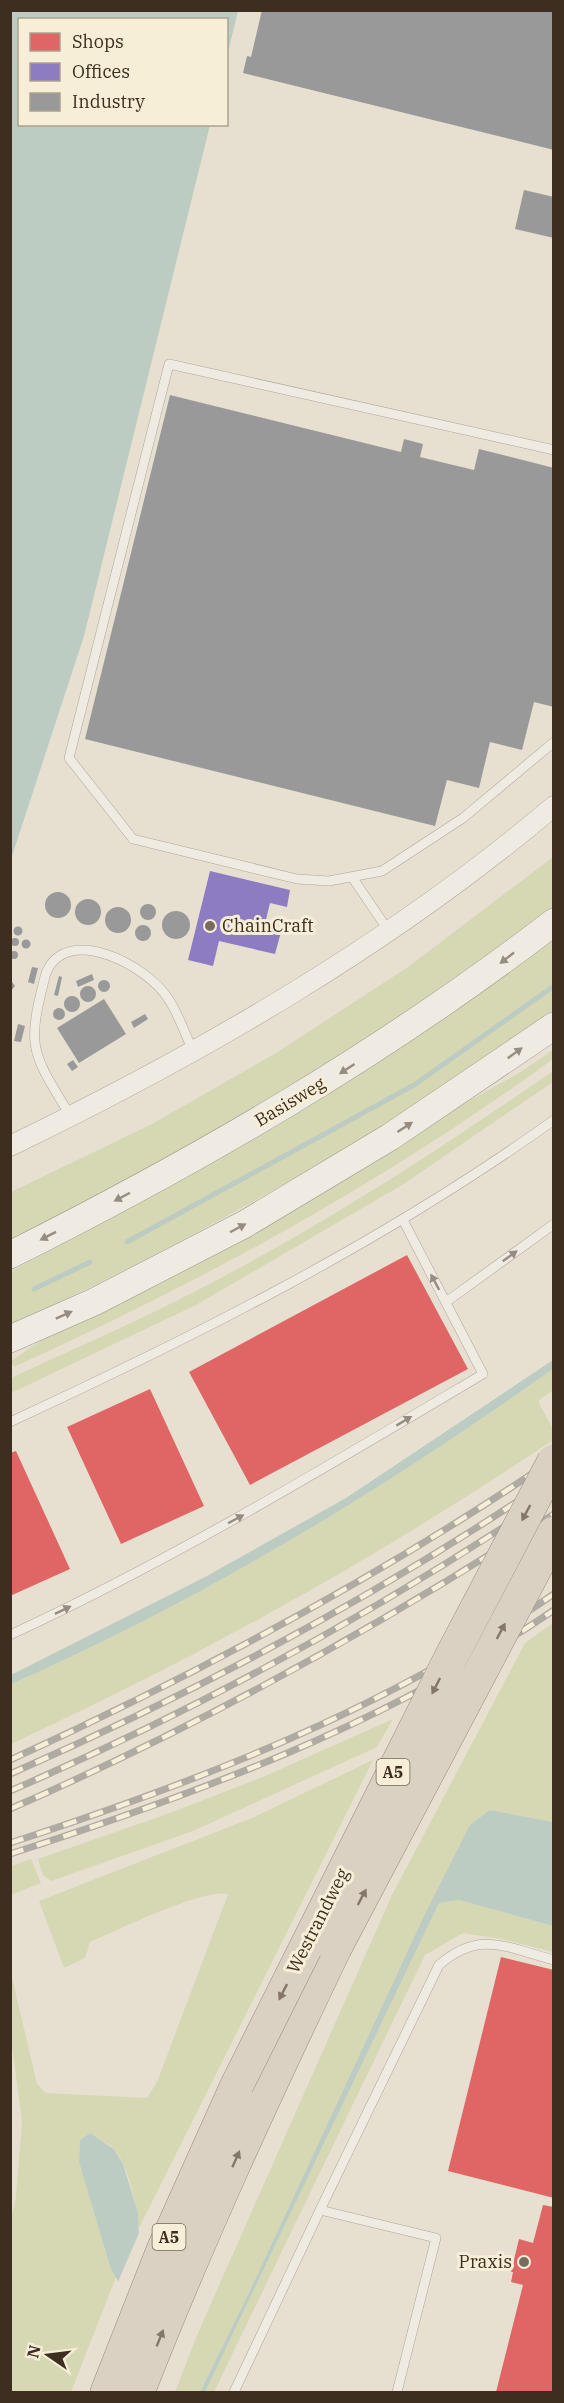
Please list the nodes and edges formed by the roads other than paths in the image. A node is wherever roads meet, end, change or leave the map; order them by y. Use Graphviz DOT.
graph roads {
  1 [pos="554,450"];
  2 [pos="554,742"];
  3 [pos="554,806"];
  4 [pos="352,877"];
  5 [pos="554,922"];
  6 [pos="388,930"];
  7 [pos="554,1026"];
  8 [pos="193,1051"];
  9 [pos="72,1117"];
  10 [pos="554,1120"];
  11 [pos="10,1146"];
  12 [pos="403,1220"];
  13 [pos="554,1224"];
  14 [pos="10,1255"];
  15 [pos="446,1302"];
  16 [pos="10,1339"];
  17 [pos="10,1422"];
  18 [pos="554,1461"];
  19 [pos="554,1533"];
  20 [pos="10,1635"];
  21 [pos="554,1960"];
  22 [pos="320,2211"];
  23 [pos="107,2392"];
  24 [pos="138,2392"];
  25 [pos="234,2392"];
  26 [pos="397,2392"];
  1 -- 4 [label="lane"];
  2 -- 4 [label="lane"];
  3 -- 6 [label="street"];
  4 -- 6 [label="lane"];
  5 -- 14 [label="main road, Basisweg, one-way"];
  6 -- 8 [label="street"];
  16 -- 7 [label="main road, one-way"];
  8 -- 9 [label="street"];
  8 -- 9 [label="lane"];
  9 -- 11 [label="street"];
  10 -- 12 [label="lane"];
  15 -- 12 [label="lane, one-way"];
  12 -- 17 [label="lane"];
  15 -- 13 [label="lane, one-way"];
  20 -- 15 [label="lane, one-way"];
  18 -- 23 [label="highway, Westrandweg / A5, one-way, bridge"];
  24 -- 19 [label="highway, Westrandweg / A5, one-way, bridge"];
  21 -- 22 [label="lane"];
  22 -- 25 [label="lane"];
  22 -- 26 [label="lane"];
}
